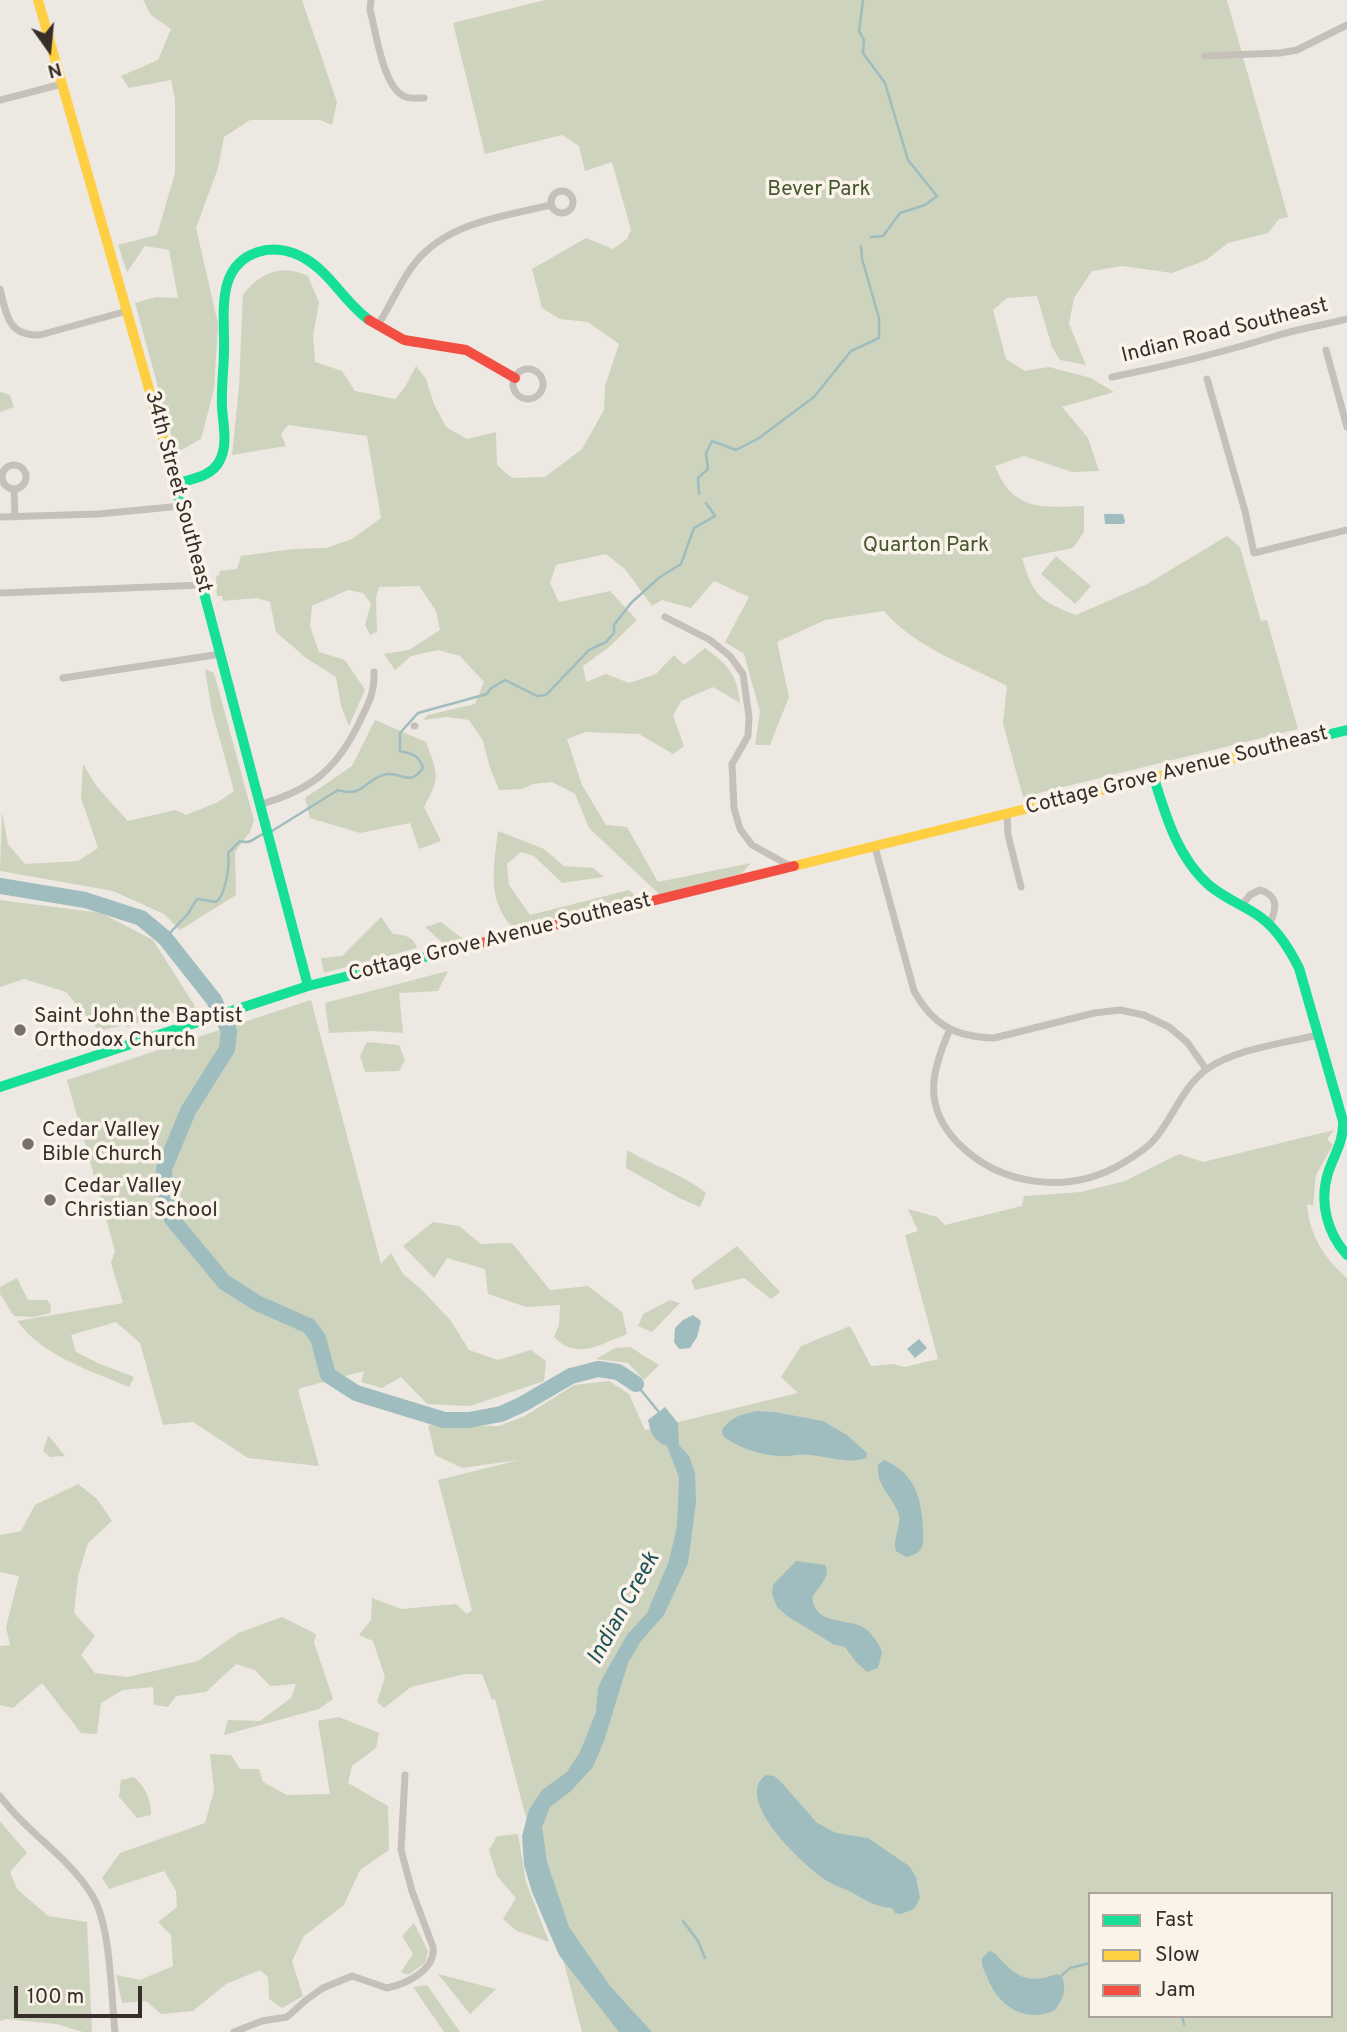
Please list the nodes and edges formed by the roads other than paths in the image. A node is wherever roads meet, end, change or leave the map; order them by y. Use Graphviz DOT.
graph roads {
  1 [pos="38,0"];
  2 [pos="371,0"];
  3 [pos="1347,25"];
  4 [pos="1205,56"];
  5 [pos="62,84"];
  6 [pos="424,98"];
  7 [pos="0,100"];
  8 [pos="551,205"];
  9 [pos="0,289"];
  10 [pos="127,311"];
  11 [pos="1347,319"];
  12 [pos="378,326"];
  13 [pos="1326,350"];
  14 [pos="1112,377"];
  15 [pos="515,378"];
  16 [pos="1206,379"];
  17 [pos="1347,427"];
  18 [pos="175,484"];
  19 [pos="14,489"];
  20 [pos="181,506"];
  21 [pos="0,517"];
  22 [pos="15,517"];
  23 [pos="1347,530"];
  24 [pos="202,585"];
  25 [pos="0,593"];
  26 [pos="665,617"];
  27 [pos="221,654"];
  28 [pos="374,672"];
  29 [pos="63,678"];
  30 [pos="1347,730"];
  31 [pos="1154,778"];
  32 [pos="262,804"];
  33 [pos="1007,814"];
  34 [pos="875,847"];
  35 [pos="793,868"];
  36 [pos="1021,887"];
  37 [pos="1241,906"];
  38 [pos="1269,926"];
  39 [pos="308,986"];
  40 [pos="950,1029"];
  41 [pos="1318,1035"];
  42 [pos="1206,1069"];
  43 [pos="0,1087"];
  44 [pos="1347,1255"];
  45 [pos="405,1775"];
  46 [pos="0,1796"];
  47 [pos="115,2032"];
  48 [pos="234,2032"];
  1 -- 5 [label="street, 34th Street Southeast"];
  2 -- 6 [label="street"];
  3 -- 4 [label="street"];
  5 -- 7 [label="street"];
  5 -- 10 [label="street, 34th Street Southeast"];
  8 -- 12 [label="street"];
  9 -- 10 [label="street"];
  10 -- 18 [label="street, 34th Street Southeast"];
  11 -- 14 [label="street, Indian Road Southeast"];
  12 -- 15 [label="street"];
  12 -- 18 [label="street"];
  13 -- 17 [label="street"];
  15 -- 15 [label="street"];
  16 -- 23 [label="street"];
  18 -- 20 [label="street, 34th Street Southeast"];
  19 -- 22 [label="street"];
  20 -- 22 [label="street"];
  20 -- 24 [label="street, 34th Street Southeast"];
  21 -- 22 [label="street"];
  24 -- 25 [label="street"];
  24 -- 27 [label="street, 34th Street Southeast"];
  26 -- 35 [label="street"];
  27 -- 29 [label="street"];
  27 -- 32 [label="street, 34th Street Southeast"];
  28 -- 32 [label="street"];
  30 -- 31 [label="street, Cottage Grove Avenue Southeast"];
  31 -- 33 [label="street, Cottage Grove Avenue Southeast"];
  31 -- 37 [label="street"];
  32 -- 39 [label="street, 34th Street Southeast"];
  33 -- 34 [label="street, Cottage Grove Avenue Southeast"];
  33 -- 36 [label="street, Cottage Grove Avenue Southeast"];
  34 -- 35 [label="street, Cottage Grove Avenue Southeast"];
  34 -- 40 [label="street"];
  35 -- 39 [label="street, Cottage Grove Avenue Southeast"];
  37 -- 38 [label="street"];
  37 -- 38 [label="street"];
  38 -- 41 [label="street"];
  39 -- 43 [label="street, Cottage Grove Avenue Southeast"];
  40 -- 42 [label="street"];
  40 -- 42 [label="street"];
  41 -- 42 [label="street"];
  41 -- 44 [label="street"];
  45 -- 48 [label="street"];
  46 -- 47 [label="street"];
}
